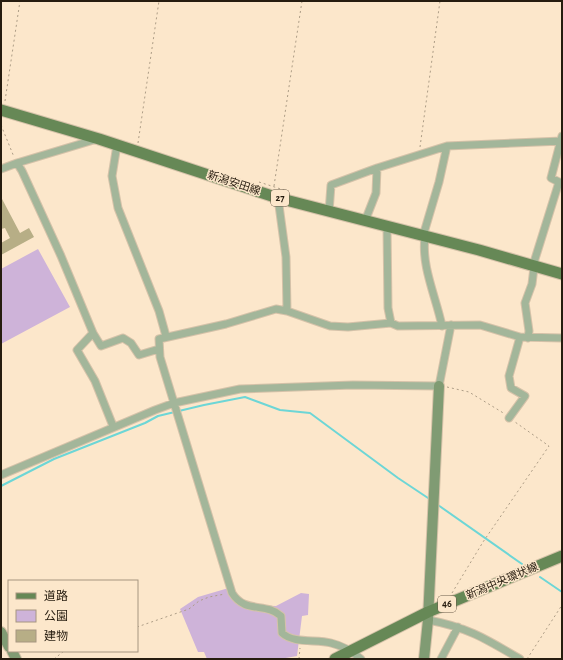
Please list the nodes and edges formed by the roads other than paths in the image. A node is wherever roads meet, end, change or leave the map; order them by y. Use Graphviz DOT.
graph roads {
  1 [pos="3,106"];
  2 [pos="99,139"];
  3 [pos="562,140"];
  4 [pos="117,145"];
  5 [pos="446,146"];
  6 [pos="17,163"];
  7 [pos="377,168"];
  8 [pos="1,169"];
  9 [pos="275,193"];
  10 [pos="329,212"];
  11 [pos="364,221"];
  12 [pos="387,227"];
  13 [pos="424,237"];
  14 [pos="534,266"];
  15 [pos="562,274"];
  16 [pos="287,311"];
  17 [pos="391,323"];
  18 [pos="451,325"];
  19 [pos="442,326"];
  20 [pos="93,333"];
  21 [pos="166,336"];
  22 [pos="520,338"];
  23 [pos="528,338"];
  24 [pos="562,338"];
  25 [pos="159,349"];
  26 [pos="439,386"];
  27 [pos="174,403"];
  28 [pos="509,418"];
  29 [pos="113,426"];
  30 [pos="1,475"];
  31 [pos="562,556"];
  32 [pos="428,616"];
  33 [pos="458,627"];
  34 [pos="1,632"];
  35 [pos="8,645"];
  36 [pos="350,650"];
  37 [pos="335,659"];
  38 [pos="361,659"];
  39 [pos="424,659"];
  40 [pos="441,659"];
  41 [pos="520,659"];
  1 -- 2 [label="main road, 新潟安田線 / 27"];
  2 -- 4 [label="main road, 新潟安田線 / 27"];
  2 -- 6 [label="street"];
  3 -- 5 [label="street"];
  3 -- 14 [label="street"];
  4 -- 9 [label="main road, 新潟安田線 / 27"];
  4 -- 21 [label="street"];
  5 -- 7 [label="street"];
  5 -- 13 [label="street"];
  6 -- 8 [label="street"];
  6 -- 20 [label="street"];
  7 -- 10 [label="street"];
  7 -- 11 [label="street"];
  9 -- 10 [label="main road, 新潟安田線 / 27"];
  9 -- 16 [label="street"];
  10 -- 11 [label="main road, 新潟安田線 / 27"];
  11 -- 12 [label="main road, 新潟安田線 / 27"];
  12 -- 13 [label="main road, 新潟安田線 / 27"];
  12 -- 17 [label="street"];
  13 -- 14 [label="main road, 新潟安田線 / 27"];
  13 -- 19 [label="street"];
  14 -- 15 [label="main road, 新潟安田線 / 27"];
  14 -- 23 [label="street"];
  16 -- 17 [label="street"];
  16 -- 21 [label="street"];
  17 -- 19 [label="street"];
  18 -- 19 [label="street"];
  18 -- 22 [label="street"];
  18 -- 26 [label="street"];
  20 -- 25 [label="street"];
  20 -- 29 [label="street"];
  21 -- 25 [label="street"];
  22 -- 23 [label="street"];
  22 -- 28 [label="street"];
  23 -- 24 [label="street"];
  25 -- 27 [label="street"];
  26 -- 27 [label="street"];
  26 -- 32 [label="street"];
  27 -- 29 [label="street"];
  27 -- 36 [label="street"];
  29 -- 30 [label="street"];
  31 -- 32 [label="main road, 新潟中央環状線 / 46"];
  32 -- 33 [label="street"];
  32 -- 36 [label="main road, 新潟中央環状線 / 46"];
  32 -- 39 [label="street"];
  33 -- 40 [label="street"];
  33 -- 41 [label="street"];
  34 -- 35 [label="street"];
  36 -- 37 [label="main road, 新潟中央環状線 / 46"];
  36 -- 38 [label="street"];
}
